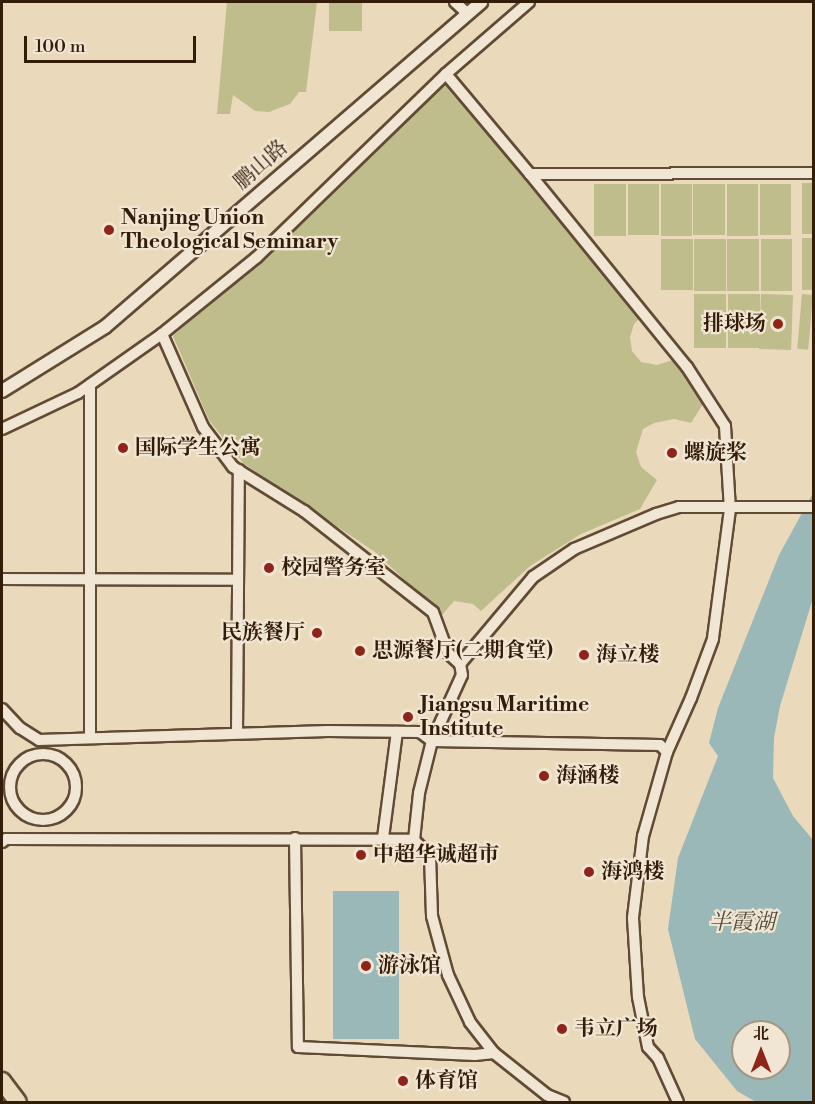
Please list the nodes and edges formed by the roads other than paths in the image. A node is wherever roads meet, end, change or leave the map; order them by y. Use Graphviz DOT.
graph roads {
  1 [pos="455,2"];
  2 [pos="481,2"];
  3 [pos="529,2"];
  4 [pos="467,13"];
  5 [pos="446,74"];
  6 [pos="813,173"];
  7 [pos="530,174"];
  8 [pos="162,334"];
  9 [pos="90,385"];
  10 [pos="2,391"];
  11 [pos="2,429"];
  12 [pos="239,470"];
  13 [pos="813,507"];
  14 [pos="730,509"];
  15 [pos="2,579"];
  16 [pos="90,579"];
  17 [pos="238,580"];
  18 [pos="460,664"];
  19 [pos="2,709"];
  20 [pos="397,732"];
  21 [pos="237,733"];
  22 [pos="90,737"];
  23 [pos="39,740"];
  24 [pos="432,741"];
  25 [pos="667,752"];
  26 [pos="38,754"];
  27 [pos="6,795"];
  28 [pos="43,820"];
  29 [pos="295,838"];
  30 [pos="383,838"];
  31 [pos="43,839"];
  32 [pos="414,840"];
  33 [pos="2,842"];
  34 [pos="494,1053"];
  35 [pos="2,1081"];
  36 [pos="18,1102"];
  37 [pos="564,1102"];
  38 [pos="678,1102"];
  1 -- 4 [label="street"];
  2 -- 4 [label="street, 鹏山路"];
  3 -- 5 [label="street"];
  4 -- 10 [label="street, 鹏山路"];
  5 -- 7 [label="street"];
  5 -- 8 [label="street"];
  6 -- 7 [label="street"];
  7 -- 14 [label="street"];
  8 -- 9 [label="street"];
  8 -- 12 [label="street"];
  9 -- 11 [label="street"];
  9 -- 16 [label="street"];
  12 -- 17 [label="street"];
  12 -- 18 [label="street"];
  13 -- 14 [label="street"];
  14 -- 18 [label="street"];
  14 -- 25 [label="street"];
  15 -- 16 [label="street"];
  16 -- 17 [label="street"];
  16 -- 22 [label="street"];
  17 -- 21 [label="street"];
  18 -- 24 [label="street"];
  19 -- 23 [label="street"];
  20 -- 21 [label="street"];
  20 -- 24 [label="street"];
  20 -- 30 [label="street"];
  21 -- 22 [label="street"];
  22 -- 23 [label="street"];
  23 -- 26 [label="street"];
  24 -- 25 [label="street"];
  24 -- 32 [label="street"];
  25 -- 38 [label="street"];
  26 -- 27 [label="street"];
  26 -- 28 [label="street"];
  27 -- 28 [label="street"];
  28 -- 31 [label="street"];
  29 -- 30 [label="street"];
  29 -- 31 [label="street"];
  29 -- 34 [label="street"];
  30 -- 32 [label="street"];
  31 -- 33 [label="street"];
  32 -- 34 [label="street"];
  34 -- 37 [label="street"];
  35 -- 36 [label="main road"];
}
